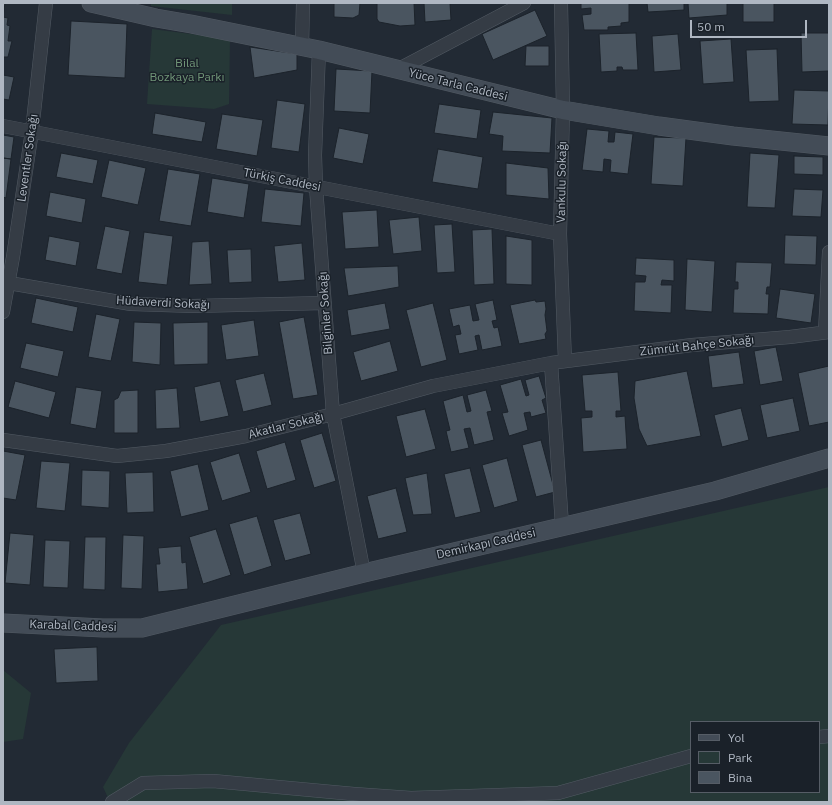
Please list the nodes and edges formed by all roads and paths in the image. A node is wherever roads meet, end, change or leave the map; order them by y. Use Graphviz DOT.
graph roads {
  1 [pos="46,3"];
  2 [pos="91,3"];
  3 [pos="303,3"];
  4 [pos="524,3"];
  5 [pos="561,3"];
  6 [pos="135,8"];
  7 [pos="311,48"];
  8 [pos="397,70"];
  9 [pos="564,110"];
  10 [pos="3,126"];
  11 [pos="32,131"];
  12 [pos="829,146"];
  13 [pos="316,187"];
  14 [pos="560,234"];
  15 [pos="829,252"];
  16 [pos="6,283"];
  17 [pos="325,303"];
  18 [pos="3,312"];
  19 [pos="827,332"];
  20 [pos="565,361"];
  21 [pos="551,363"];
  22 [pos="333,414"];
  23 [pos="3,440"];
  24 [pos="829,458"];
  25 [pos="562,526"];
  26 [pos="364,573"];
  27 [pos="3,623"];
  28 [pos="142,628"];
  29 [pos="690,756"];
  30 [pos="112,802"];
  1 -- 11 [label="street, Leventler Sokağı"];
  2 -- 6 [label="street, Yüce Tarla Caddesi"];
  3 -- 7 [label="street, Bilginler Sokağı"];
  4 -- 8 [label="street"];
  5 -- 9 [label="street, Vankulu Sokağı"];
  6 -- 7 [label="street, Yüce Tarla Caddesi"];
  7 -- 8 [label="street, Yüce Tarla Caddesi"];
  7 -- 13 [label="street, Bilginler Sokağı"];
  8 -- 9 [label="street, Yüce Tarla Caddesi"];
  9 -- 12 [label="street, Yüce Tarla Caddesi"];
  9 -- 14 [label="street, Vankulu Sokağı"];
  10 -- 11 [label="street, Türkiş Caddesi"];
  11 -- 13 [label="street, Türkiş Caddesi"];
  11 -- 16 [label="street, Leventler Sokağı"];
  13 -- 14 [label="street, Türkiş Caddesi"];
  13 -- 17 [label="street, Bilginler Sokağı"];
  14 -- 20 [label="street, Vankulu Sokağı"];
  15 -- 19 [label="street"];
  16 -- 17 [label="street, Hüdaverdi Sokağı"];
  16 -- 18 [label="street, Leventler Sokağı"];
  17 -- 22 [label="street, Bilginler Sokağı"];
  19 -- 20 [label="street, Zümrüt Bahçe Sokağı"];
  20 -- 21 [label="street, Akatlar Sokağı"];
  21 -- 22 [label="street, Akatlar Sokağı"];
  21 -- 25 [label="street"];
  22 -- 23 [label="street, Akatlar Sokağı"];
  22 -- 26 [label="street, Bilginler Sokağı"];
  24 -- 25 [label="street, Demirkapı Caddesi"];
  25 -- 26 [label="street, Demirkapı Caddesi"];
  26 -- 28 [label="street, Demirkapı Caddesi"];
  27 -- 28 [label="street, Karabal Caddesi"];
  29 -- 30 [label="street"];
}
